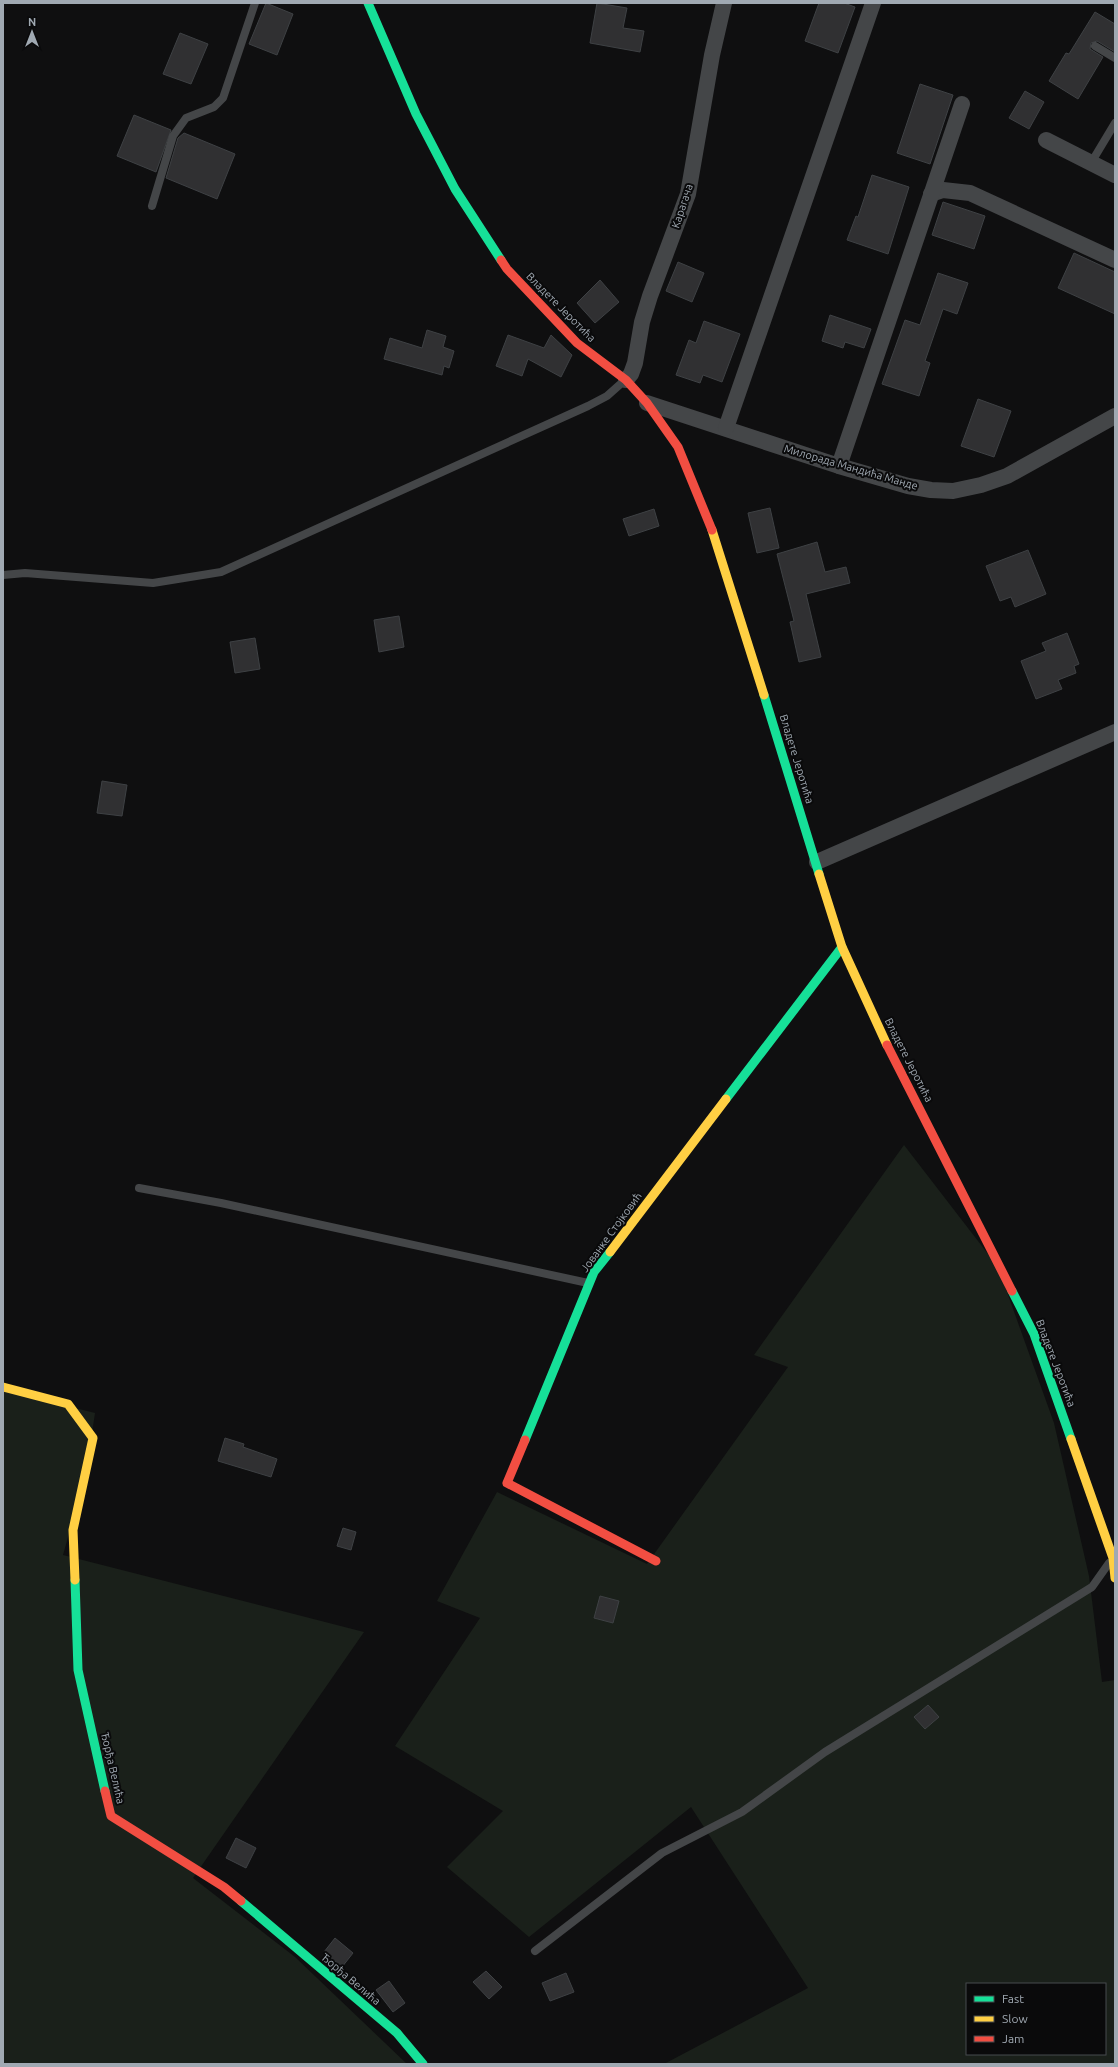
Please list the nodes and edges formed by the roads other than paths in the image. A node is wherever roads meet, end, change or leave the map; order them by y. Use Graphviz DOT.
graph roads {
  1 [pos="255,3"];
  2 [pos="368,3"];
  3 [pos="724,3"];
  4 [pos="873,3"];
  5 [pos="1095,46"];
  6 [pos="1115,58"];
  7 [pos="962,104"];
  8 [pos="1115,123"];
  9 [pos="1046,140"];
  10 [pos="1091,163"];
  11 [pos="1115,175"];
  12 [pos="931,194"];
  13 [pos="152,206"];
  14 [pos="1115,260"];
  15 [pos="626,380"];
  16 [pos="647,403"];
  17 [pos="1115,416"];
  18 [pos="726,428"];
  19 [pos="839,466"];
  20 [pos="3,575"];
  21 [pos="1115,732"];
  22 [pos="817,862"];
  23 [pos="842,947"];
  24 [pos="139,1188"];
  25 [pos="589,1283"];
  26 [pos="3,1387"];
  27 [pos="1113,1558"];
  28 [pos="656,1561"];
  29 [pos="1115,1578"];
  30 [pos="535,1951"];
  31 [pos="423,2064"];
  1 -- 13 [label="lane"];
  2 -- 15 [label="street, Владете Јеротића"];
  3 -- 15 [label="street, Карагача"];
  4 -- 18 [label="street"];
  5 -- 6 [label="lane"];
  7 -- 12 [label="street"];
  8 -- 10 [label="lane"];
  9 -- 10 [label="street"];
  10 -- 11 [label="street"];
  12 -- 14 [label="street"];
  12 -- 19 [label="street"];
  15 -- 16 [label="street, Владете Јеротића"];
  15 -- 20 [label="lane"];
  16 -- 18 [label="street, Милорада Мандића Манде"];
  16 -- 22 [label="street, Владете Јеротића"];
  17 -- 19 [label="street, Милорада Мандића Манде"];
  18 -- 19 [label="street, Милорада Мандића Манде"];
  21 -- 22 [label="street"];
  22 -- 23 [label="street, Владете Јеротића"];
  23 -- 25 [label="street, Јованке Стојковић"];
  23 -- 27 [label="street, Владете Јеротића"];
  24 -- 25 [label="lane"];
  25 -- 28 [label="street, Јованке Стојковић"];
  26 -- 31 [label="street, Ђорђа Велића"];
  27 -- 29 [label="street, Владете Јеротића"];
  27 -- 30 [label="lane"];
}
